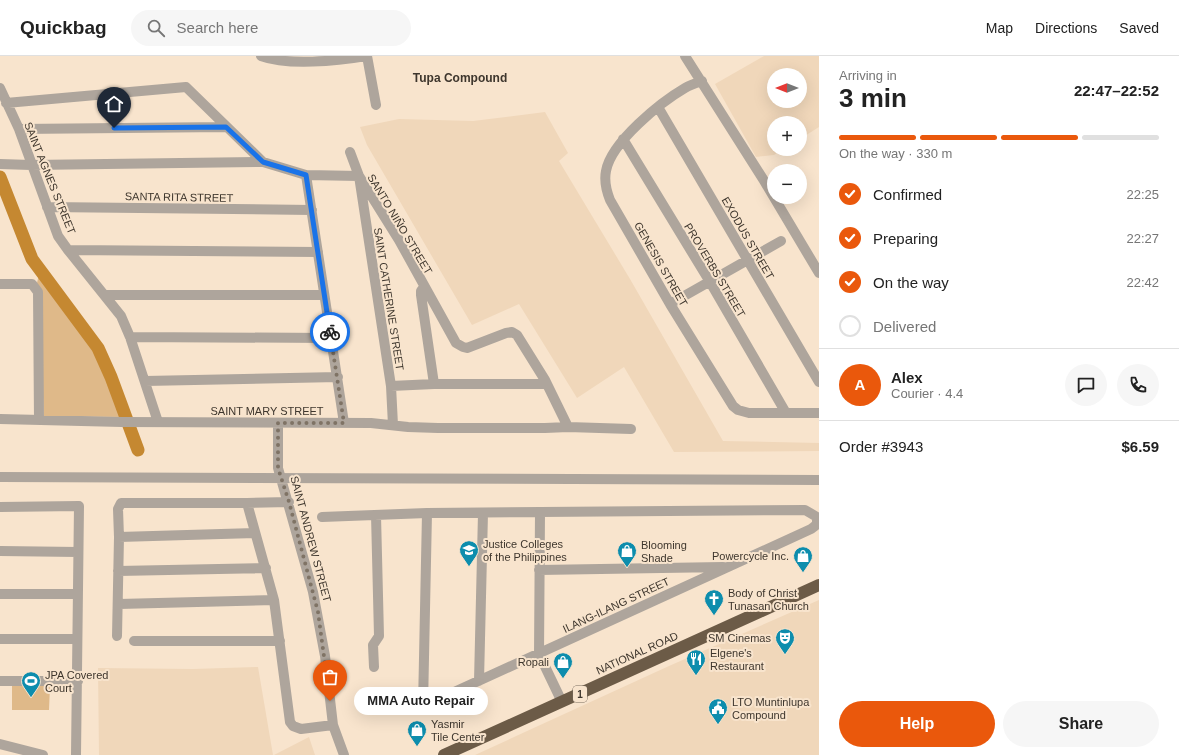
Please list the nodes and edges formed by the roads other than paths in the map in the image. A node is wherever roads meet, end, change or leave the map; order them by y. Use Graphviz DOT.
graph roads {
  1 [pos="261,56"];
  2 [pos="367,56"];
  3 [pos="686,56"];
  4 [pos="702,81"];
  5 [pos="0,88"];
  6 [pos="6,103"];
  7 [pos="376,105"];
  8 [pos="658,107"];
  9 [pos="226,127"];
  10 [pos="19,129"];
  11 [pos="623,139"];
  12 [pos="350,152"];
  13 [pos="263,162"];
  14 [pos="4,165"];
  15 [pos="31,166"];
  16 [pos="306,175"];
  17 [pos="359,176"];
  18 [pos="47,207"];
  19 [pos="312,210"];
  20 [pos="781,241"];
  21 [pos="68,250"];
  22 [pos="318,252"];
  23 [pos="747,260"];
  24 [pos="819,273"];
  25 [pos="710,282"];
  26 [pos="0,284"];
  27 [pos="424,287"];
  28 [pos="104,295"];
  29 [pos="324,295"];
  30 [pos="670,304"];
  31 [pos="130,337"];
  32 [pos="331,338"];
  33 [pos="338,377"];
  34 [pos="145,381"];
  35 [pos="819,382"];
  36 [pos="434,384"];
  37 [pos="546,384"];
  38 [pos="391,386"];
  39 [pos="786,413"];
  40 [pos="819,413"];
  41 [pos="0,419"];
  42 [pos="39,420"];
  43 [pos="158,422"];
  44 [pos="278,423"];
  45 [pos="344,423"];
  46 [pos="393,425"];
  47 [pos="568,427"];
  48 [pos="631,429"];
  49 [pos="0,477"];
  50 [pos="282,478"];
  51 [pos="819,480"];
  52 [pos="289,502"];
  53 [pos="247,503"];
  54 [pos="0,507"];
  55 [pos="540,512"];
  56 [pos="427,513"];
  57 [pos="483,513"];
  58 [pos="376,515"];
  59 [pos="322,517"];
  60 [pos="255,533"];
  61 [pos="119,537"];
  62 [pos="0,551"];
  63 [pos="78,552"];
  64 [pos="729,566"];
  65 [pos="266,568"];
  66 [pos="692,568"];
  67 [pos="539,570"];
  68 [pos="118,571"];
  69 [pos="694,581"];
  70 [pos="819,585"];
  71 [pos="0,594"];
  72 [pos="78,594"];
  73 [pos="274,600"];
  74 [pos="119,604"];
  75 [pos="117,636"];
  76 [pos="0,639"];
  77 [pos="77,639"];
  78 [pos="134,641"];
  79 [pos="280,641"];
  80 [pos="539,654"];
  81 [pos="374,667"];
  82 [pos="0,681"];
  83 [pos="78,681"];
  84 [pos="479,681"];
  85 [pos="562,702"];
  86 [pos="333,725"];
  87 [pos="0,744"];
  88 [pos="42,755"];
  89 [pos="76,755"];
  90 [pos="344,755"];
  91 [pos="444,755"];
  1 -- 2 [label="street"];
  2 -- 7 [label="street"];
  3 -- 4 [label="street"];
  4 -- 8 [label="street, GENESIS STREET"];
  4 -- 24 [label="street"];
  5 -- 6 [label="street, SAINT AGNES STREET"];
  6 -- 9 [label="street"];
  6 -- 10 [label="street, SAINT AGNES STREET"];
  8 -- 11 [label="street, GENESIS STREET"];
  8 -- 23 [label="street, EXODUS STREET"];
  9 -- 10 [label="street"];
  9 -- 13 [label="street"];
  10 -- 15 [label="street, SAINT AGNES STREET"];
  11 -- 25 [label="street, PROVERBS STREET"];
  11 -- 30 [label="street, GENESIS STREET"];
  12 -- 17 [label="street"];
  13 -- 15 [label="street, SANTO NIÑO STREET"];
  13 -- 16 [label="street, SANTO NIÑO STREET"];
  14 -- 15 [label="street, SANTO NIÑO STREET"];
  15 -- 18 [label="street, SAINT AGNES STREET"];
  16 -- 17 [label="street, SANTO NIÑO STREET"];
  16 -- 19 [label="street"];
  17 -- 27 [label="street, SANTO NIÑO STREET"];
  17 -- 38 [label="street, SAINT CATHERINE STREET"];
  18 -- 19 [label="street, SANTA RITA STREET"];
  18 -- 21 [label="street, SAINT AGNES STREET"];
  19 -- 22 [label="street"];
  20 -- 23 [label="street"];
  21 -- 22 [label="street"];
  21 -- 28 [label="street, SAINT AGNES STREET"];
  22 -- 29 [label="street"];
  23 -- 25 [label="street"];
  23 -- 35 [label="street, EXODUS STREET"];
  25 -- 30 [label="street"];
  25 -- 39 [label="street, PROVERBS STREET"];
  26 -- 42 [label="street"];
  27 -- 36 [label="street"];
  27 -- 37 [label="street, SANTO NIÑO STREET"];
  28 -- 29 [label="street"];
  28 -- 31 [label="street, SAINT AGNES STREET"];
  29 -- 32 [label="street"];
  30 -- 39 [label="street, GENESIS STREET"];
  31 -- 32 [label="street"];
  31 -- 34 [label="street, SAINT AGNES STREET"];
  32 -- 33 [label="street"];
  33 -- 34 [label="street"];
  33 -- 45 [label="street"];
  34 -- 43 [label="street, SAINT AGNES STREET"];
  36 -- 37 [label="street"];
  36 -- 38 [label="street"];
  37 -- 47 [label="street, SANTO NIÑO STREET"];
  38 -- 46 [label="street, SAINT CATHERINE STREET"];
  39 -- 40 [label="street, GENESIS STREET"];
  41 -- 42 [label="street, SAINT MARY STREET"];
  42 -- 43 [label="street, SAINT MARY STREET"];
  43 -- 44 [label="street, SAINT MARY STREET"];
  44 -- 45 [label="street, SAINT MARY STREET"];
  44 -- 50 [label="street, SAINT ANDREW STREET"];
  45 -- 46 [label="street, SAINT MARY STREET"];
  46 -- 47 [label="street, SAINT MARY STREET"];
  47 -- 48 [label="street, SAINT MARY STREET"];
  49 -- 50 [label="street"];
  50 -- 51 [label="street"];
  50 -- 52 [label="street, SAINT ANDREW STREET"];
  52 -- 53 [label="street"];
  52 -- 86 [label="street, SAINT ANDREW STREET"];
  53 -- 60 [label="street"];
  53 -- 61 [label="street"];
  54 -- 63 [label="street"];
  55 -- 57 [label="street"];
  55 -- 64 [label="street, ILANG-ILANG STREET"];
  55 -- 67 [label="street"];
  56 -- 57 [label="street"];
  56 -- 58 [label="street"];
  56 -- 84 [label="street, ILANG-ILANG STREET"];
  57 -- 84 [label="street"];
  58 -- 59 [label="street"];
  58 -- 81 [label="street"];
  60 -- 61 [label="street"];
  60 -- 65 [label="street"];
  61 -- 68 [label="street"];
  62 -- 63 [label="street"];
  63 -- 72 [label="street"];
  64 -- 66 [label="street"];
  64 -- 69 [label="street, ILANG-ILANG STREET"];
  65 -- 68 [label="street"];
  65 -- 73 [label="street"];
  66 -- 67 [label="street"];
  66 -- 69 [label="street"];
  67 -- 80 [label="street"];
  68 -- 74 [label="street"];
  69 -- 80 [label="street, ILANG-ILANG STREET"];
  70 -- 85 [label="highway, NATIONAL ROAD / 1"];
  71 -- 72 [label="street"];
  72 -- 77 [label="street"];
  73 -- 74 [label="street"];
  73 -- 79 [label="street"];
  74 -- 75 [label="street"];
  76 -- 77 [label="street"];
  77 -- 83 [label="street"];
  78 -- 79 [label="street"];
  79 -- 86 [label="street"];
  80 -- 84 [label="street, ILANG-ILANG STREET"];
  80 -- 85 [label="street"];
  82 -- 83 [label="street"];
  83 -- 89 [label="street"];
  85 -- 91 [label="highway, NATIONAL ROAD / 1"];
  86 -- 90 [label="street, SAINT ANDREW STREET"];
  87 -- 88 [label="street"];
}
